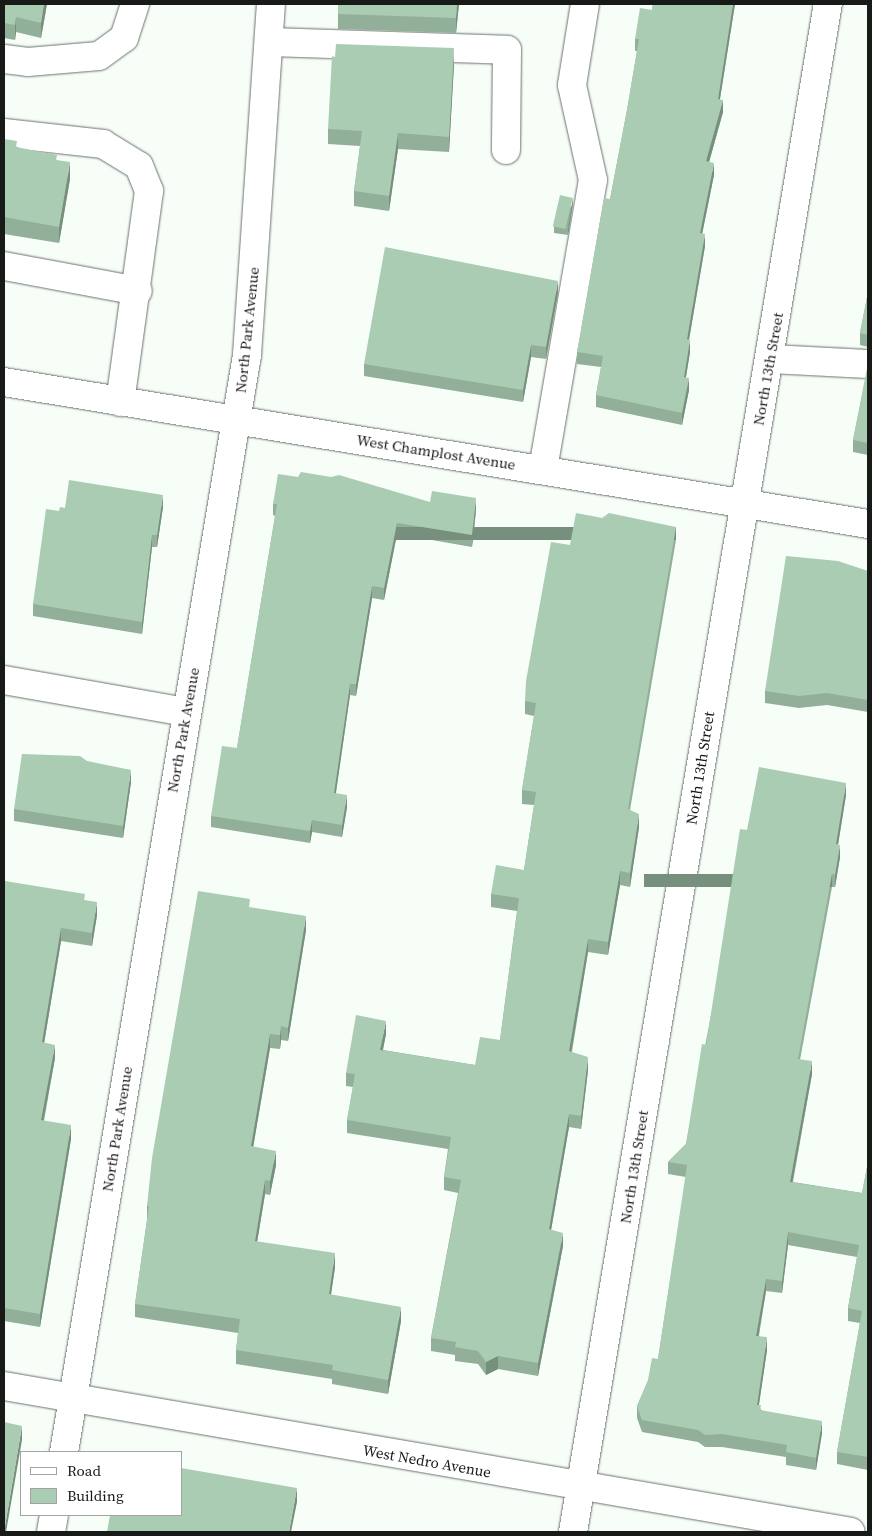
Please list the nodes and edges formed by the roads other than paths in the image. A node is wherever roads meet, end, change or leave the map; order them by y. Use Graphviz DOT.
graph roads {
  1 [pos="135,4"];
  2 [pos="271,4"];
  3 [pos="585,4"];
  4 [pos="828,4"];
  5 [pos="269,42"];
  6 [pos="4,59"];
  7 [pos="4,133"];
  8 [pos="506,150"];
  9 [pos="4,266"];
  10 [pos="138,291"];
  11 [pos="770,359"];
  12 [pos="868,364"];
  13 [pos="4,382"];
  14 [pos="120,402"];
  15 [pos="236,422"];
  16 [pos="543,468"];
  17 [pos="744,503"];
  18 [pos="868,524"];
  19 [pos="4,680"];
  20 [pos="186,712"];
  21 [pos="4,1386"];
  22 [pos="72,1398"];
  23 [pos="64,1451"];
  24 [pos="580,1488"];
  25 [pos="54,1516"];
  26 [pos="51,1532"];
  27 [pos="573,1532"];
  28 [pos="852,1532"];
  1 -- 6 [label="street"];
  2 -- 5 [label="street, North Park Avenue"];
  3 -- 16 [label="street"];
  4 -- 11 [label="street, North 13th Street"];
  5 -- 8 [label="street"];
  5 -- 15 [label="street, North Park Avenue"];
  7 -- 10 [label="street"];
  9 -- 10 [label="street"];
  10 -- 14 [label="street"];
  11 -- 12 [label="street"];
  11 -- 17 [label="street, North 13th Street"];
  13 -- 14 [label="street, West Champlost Avenue"];
  14 -- 15 [label="street, West Champlost Avenue"];
  15 -- 16 [label="street, West Champlost Avenue"];
  15 -- 20 [label="street, North Park Avenue"];
  16 -- 17 [label="street, West Champlost Avenue"];
  17 -- 18 [label="street, West Champlost Avenue"];
  17 -- 24 [label="street, North 13th Street"];
  19 -- 20 [label="street"];
  20 -- 22 [label="street, North Park Avenue"];
  21 -- 22 [label="street, West Nedro Avenue"];
  22 -- 23 [label="street, North Park Avenue"];
  22 -- 24 [label="street, West Nedro Avenue"];
  24 -- 27 [label="street, North 13th Street"];
  24 -- 28 [label="street, West Nedro Avenue"];
  25 -- 26 [label="street"];
}
